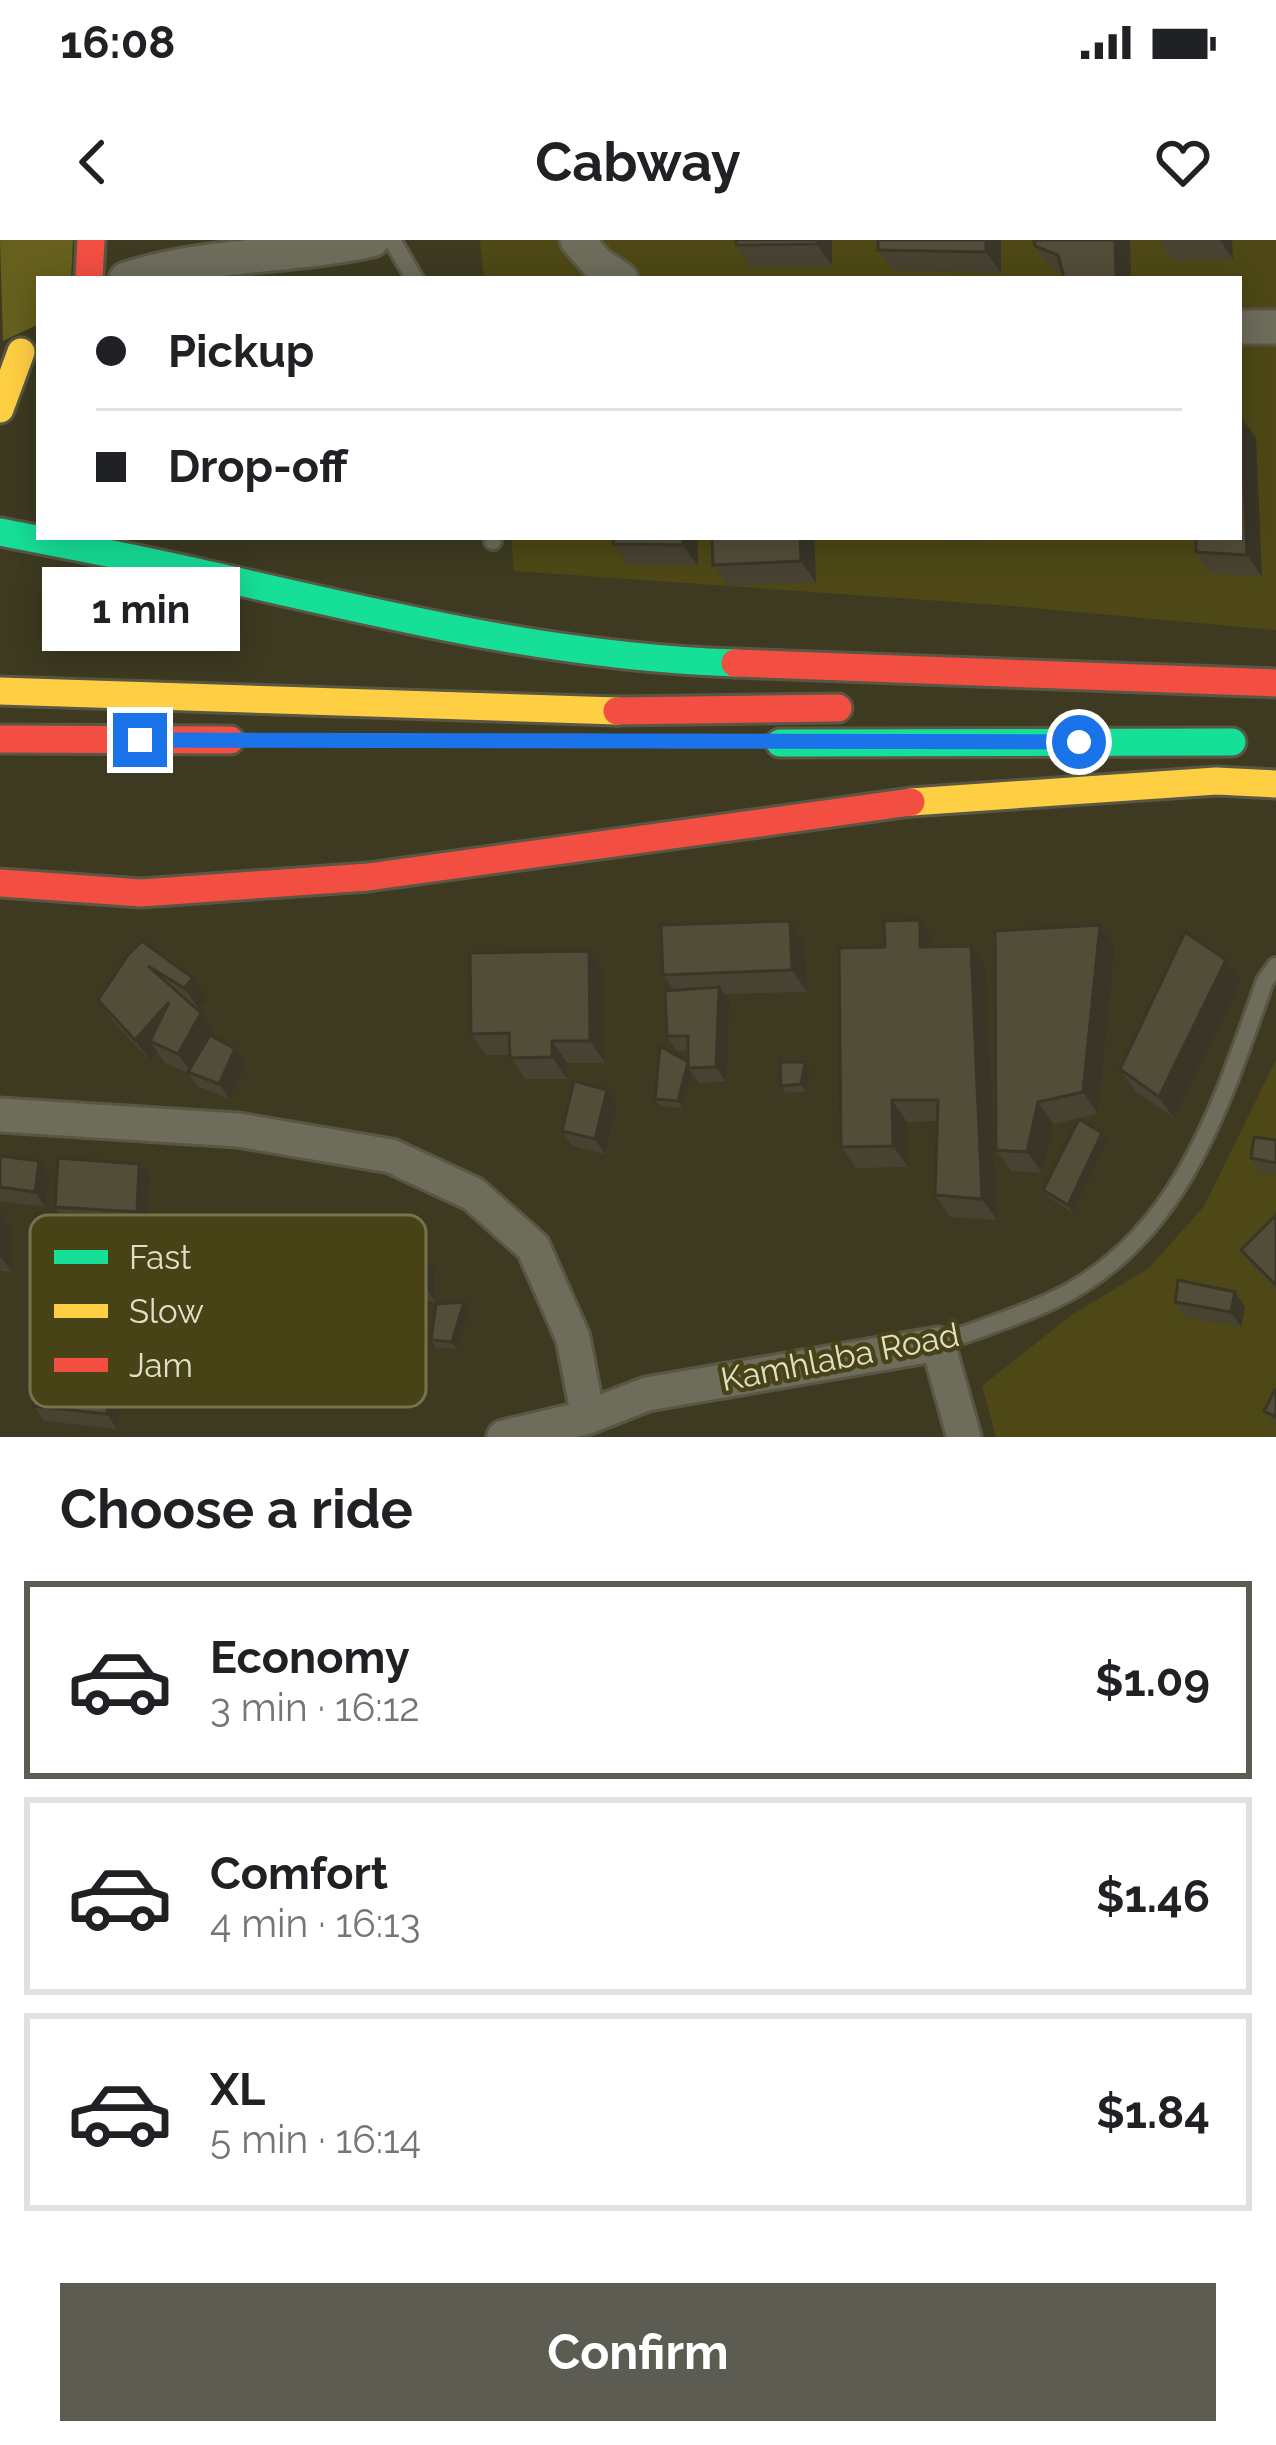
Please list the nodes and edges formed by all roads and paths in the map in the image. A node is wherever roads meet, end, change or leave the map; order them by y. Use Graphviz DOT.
graph roads {
  1 [pos="91,240"];
  2 [pos="217,240"];
  3 [pos="372,240"];
  4 [pos="392,240"];
  5 [pos="577,240"];
  6 [pos="262,252"];
  7 [pos="89,276"];
  8 [pos="135,276"];
  9 [pos="413,276"];
  10 [pos="616,276"];
  11 [pos="1242,327"];
  12 [pos="1276,327"];
  13 [pos="20,351"];
  14 [pos="0,409"];
  15 [pos="0,532"];
  16 [pos="36,539"];
  17 [pos="40,540"];
  18 [pos="1276,683"];
  19 [pos="0,691"];
  20 [pos="1150,706"];
  21 [pos="866,708"];
  22 [pos="1276,709"];
  23 [pos="0,739"];
  24 [pos="258,741"];
  25 [pos="1264,741"];
  26 [pos="759,743"];
  27 [pos="1276,784"];
  28 [pos="0,883"];
  29 [pos="1276,966"];
  30 [pos="0,1115"];
  31 [pos="938,1344"];
  32 [pos="588,1417"];
  33 [pos="504,1437"];
  34 [pos="964,1437"];
  1 -- 7 [label="main road"];
  2 -- 6 [label="street"];
  3 -- 6 [label="street"];
  4 -- 9 [label="lane"];
  5 -- 10 [label="street"];
  6 -- 8 [label="street"];
  11 -- 12 [label="street"];
  13 -- 14 [label="main road"];
  15 -- 16 [label="main road"];
  17 -- 18 [label="main road"];
  19 -- 21 [label="main road"];
  20 -- 22 [label="main road"];
  23 -- 24 [label="main road"];
  25 -- 26 [label="main road"];
  27 -- 28 [label="main road"];
  29 -- 31 [label="lane, Kamhlaba Road"];
  30 -- 32 [label="street"];
  31 -- 32 [label="street, Kamhlaba Road"];
  31 -- 34 [label="street"];
  32 -- 33 [label="street, Kamhlaba Road"];
}
